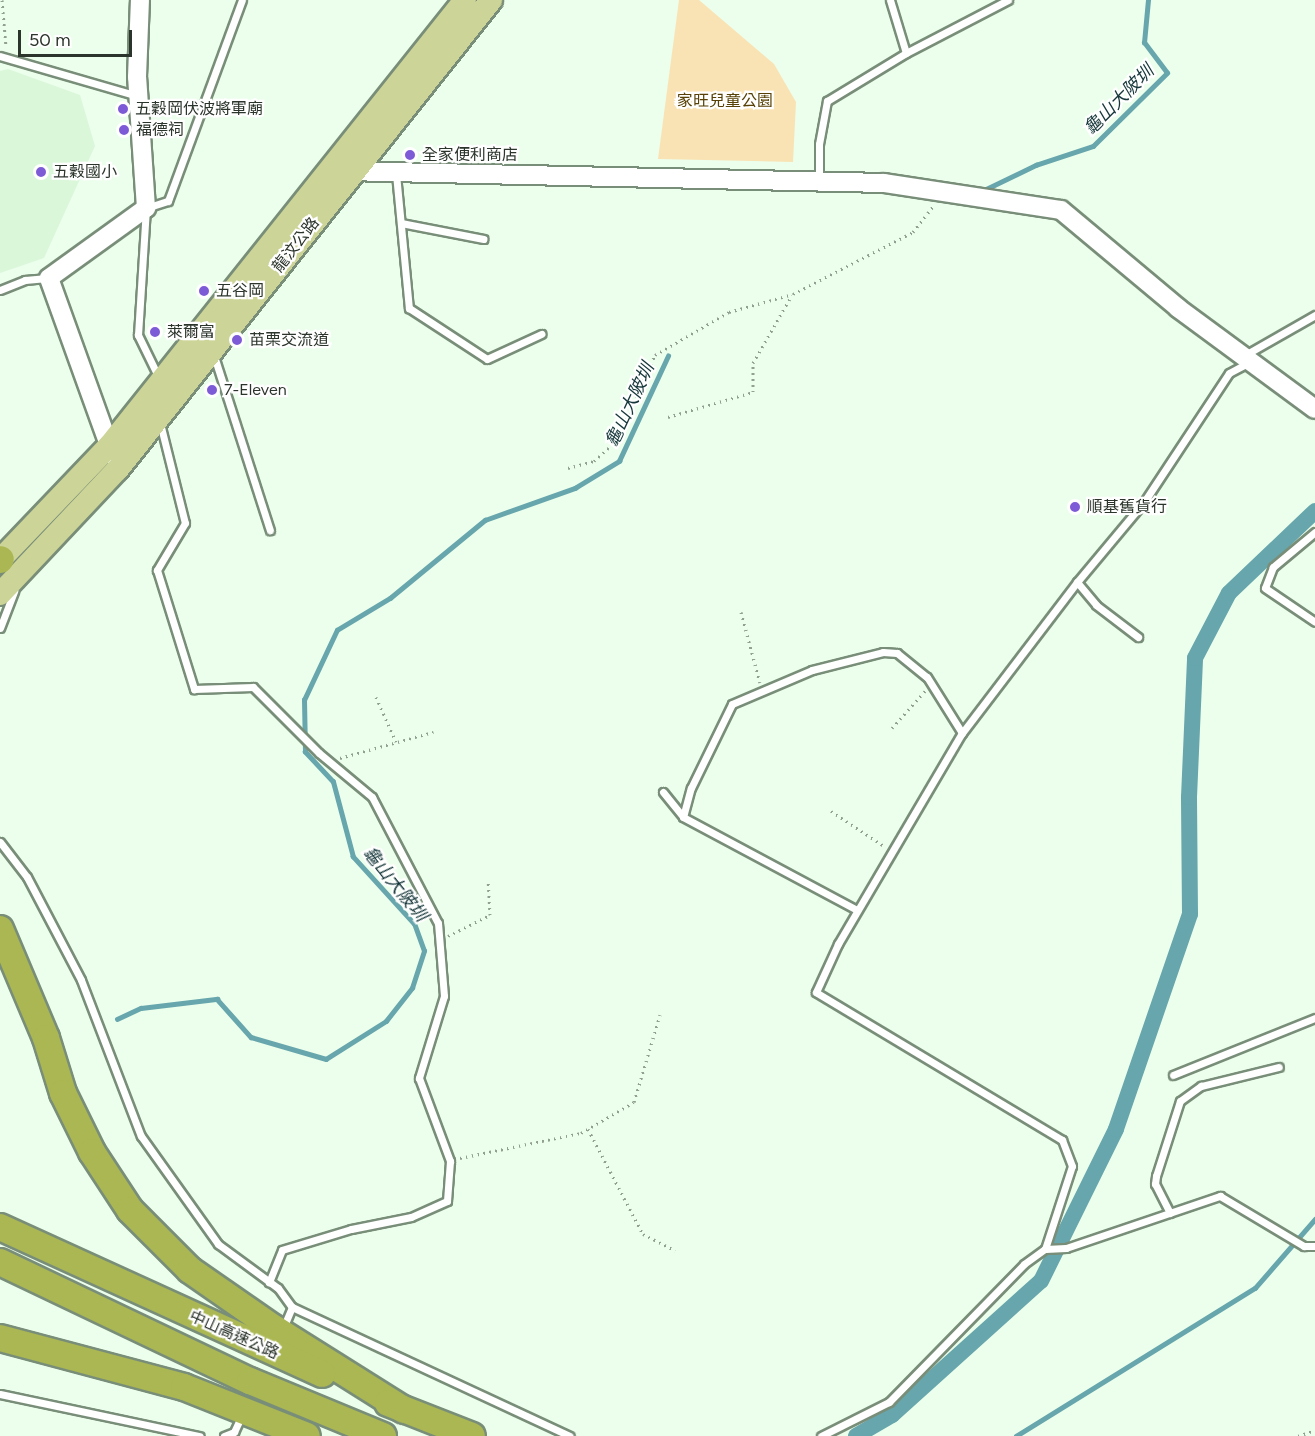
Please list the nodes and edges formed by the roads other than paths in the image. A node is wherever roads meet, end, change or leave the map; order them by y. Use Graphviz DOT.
graph roads {
  1 [pos="140,0"];
  2 [pos="243,0"];
  3 [pos="465,0"];
  4 [pos="491,0"];
  5 [pos="890,0"];
  6 [pos="1008,0"];
  7 [pos="906,53"];
  8 [pos="3,56"];
  9 [pos="139,96"];
  10 [pos="342,171"];
  11 [pos="396,174"];
  12 [pos="819,181"];
  13 [pos="146,208"];
  14 [pos="401,224"];
  15 [pos="483,239"];
  16 [pos="50,278"];
  17 [pos="0,290"];
  18 [pos="1315,315"];
  19 [pos="542,334"];
  20 [pos="204,344"];
  21 [pos="1247,359"];
  22 [pos="168,389"];
  23 [pos="1315,409"];
  24 [pos="158,418"];
  25 [pos="110,445"];
  26 [pos="118,469"];
  27 [pos="31,525"];
  28 [pos="270,530"];
  29 [pos="1315,532"];
  30 [pos="48,543"];
  31 [pos="5,561"];
  32 [pos="1077,582"];
  33 [pos="0,594"];
  34 [pos="1315,622"];
  35 [pos="0,628"];
  36 [pos="1138,637"];
  37 [pos="962,734"];
  38 [pos="663,792"];
  39 [pos="683,817"];
  40 [pos="0,842"];
  41 [pos="857,909"];
  42 [pos="0,929"];
  43 [pos="1315,1018"];
  44 [pos="1279,1067"];
  45 [pos="1173,1075"];
  46 [pos="1170,1213"];
  47 [pos="0,1227"];
  48 [pos="1315,1246"];
  49 [pos="1045,1249"];
  50 [pos="0,1262"];
  51 [pos="269,1282"];
  52 [pos="292,1307"];
  53 [pos="286,1321"];
  54 [pos="0,1338"];
  55 [pos="0,1394"];
  56 [pos="404,1410"];
  57 [pos="240,1419"];
  58 [pos="200,1436"];
  59 [pos="224,1436"];
  60 [pos="307,1436"];
  61 [pos="383,1436"];
  62 [pos="472,1436"];
  63 [pos="570,1436"];
  64 [pos="821,1436"];
  1 -- 9 [label="street"];
  2 -- 13 [label="lane"];
  3 -- 10 [label="main road, 龍汶公路"];
  4 -- 10 [label="main road, 龍汶公路"];
  5 -- 7 [label="lane"];
  6 -- 7 [label="lane"];
  7 -- 12 [label="lane"];
  8 -- 9 [label="lane"];
  9 -- 13 [label="street"];
  10 -- 11 [label="street"];
  10 -- 20 [label="main road, 龍汶公路"];
  11 -- 12 [label="street"];
  11 -- 14 [label="lane"];
  12 -- 21 [label="street"];
  13 -- 16 [label="street"];
  13 -- 22 [label="lane"];
  14 -- 15 [label="lane"];
  14 -- 19 [label="lane"];
  16 -- 17 [label="lane"];
  16 -- 25 [label="street"];
  18 -- 21 [label="lane"];
  20 -- 22 [label="main road, 龍汶公路"];
  20 -- 28 [label="lane"];
  21 -- 23 [label="street"];
  21 -- 32 [label="lane"];
  22 -- 24 [label="main road, 龍汶公路"];
  22 -- 25 [label="main road, 龍汶公路"];
  24 -- 26 [label="main road, 龍汶公路"];
  24 -- 51 [label="lane"];
  25 -- 26 [label="street"];
  25 -- 27 [label="main road, 龍汶公路"];
  26 -- 30 [label="main road, 龍汶公路"];
  27 -- 30 [label="main road"];
  27 -- 31 [label="main road, 龍汶公路"];
  29 -- 34 [label="lane"];
  30 -- 31 [label="main road, 龍汶公路"];
  31 -- 33 [label="main road, 龍汶公路"];
  31 -- 35 [label="lane"];
  32 -- 36 [label="lane"];
  32 -- 37 [label="lane"];
  37 -- 39 [label="lane"];
  37 -- 41 [label="lane"];
  38 -- 39 [label="lane"];
  39 -- 41 [label="lane"];
  40 -- 51 [label="lane"];
  41 -- 49 [label="lane"];
  42 -- 56 [label="highway"];
  43 -- 45 [label="lane"];
  44 -- 46 [label="lane"];
  46 -- 48 [label="lane"];
  46 -- 49 [label="lane"];
  47 -- 56 [label="highway, 中山高速公路"];
  49 -- 64 [label="lane"];
  50 -- 61 [label="highway, 中山高速公路"];
  51 -- 52 [label="lane"];
  52 -- 53 [label="lane"];
  52 -- 63 [label="lane"];
  54 -- 60 [label="highway"];
  55 -- 58 [label="lane"];
  56 -- 62 [label="highway, 中山高速公路"];
  57 -- 59 [label="lane"];
}
